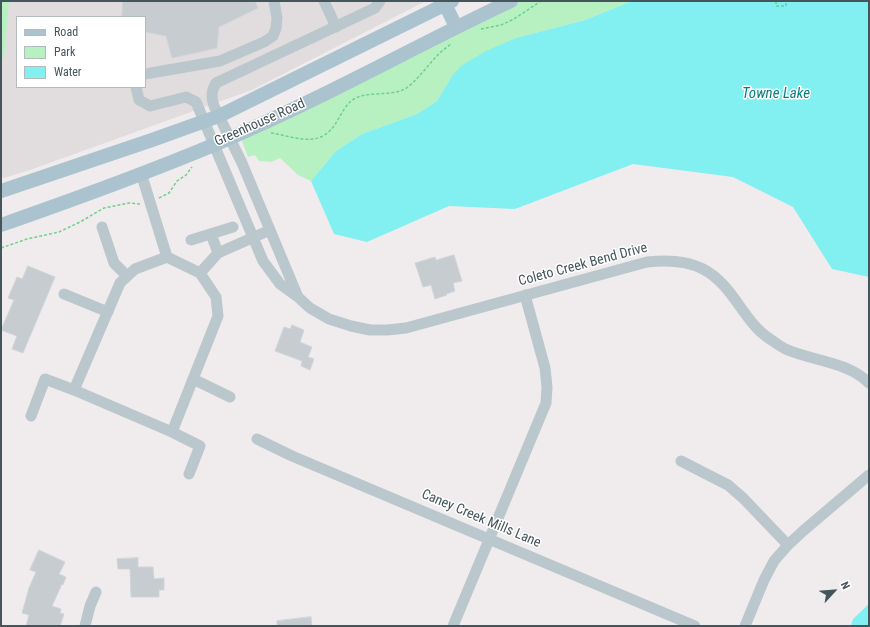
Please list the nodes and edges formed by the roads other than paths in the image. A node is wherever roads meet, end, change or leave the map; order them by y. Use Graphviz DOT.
graph roads {
  1 [pos="274,1"];
  2 [pos="324,1"];
  3 [pos="380,1"];
  4 [pos="511,1"];
  5 [pos="449,3"];
  6 [pos="336,26"];
  7 [pos="456,27"];
  8 [pos="146,74"];
  9 [pos="136,88"];
  10 [pos="219,116"];
  11 [pos="203,122"];
  12 [pos="230,138"];
  13 [pos="213,145"];
  14 [pos="141,173"];
  15 [pos="1,191"];
  16 [pos="1,225"];
  17 [pos="102,227"];
  18 [pos="233,227"];
  19 [pos="270,230"];
  20 [pos="211,234"];
  21 [pos="253,237"];
  22 [pos="191,240"];
  23 [pos="218,253"];
  24 [pos="167,257"];
  25 [pos="200,273"];
  26 [pos="127,276"];
  27 [pos="64,294"];
  28 [pos="524,295"];
  29 [pos="298,297"];
  30 [pos="108,312"];
  31 [pos="193,379"];
  32 [pos="869,383"];
  33 [pos="74,390"];
  34 [pos="230,397"];
  35 [pos="31,416"];
  36 [pos="172,432"];
  37 [pos="257,439"];
  38 [pos="681,461"];
  39 [pos="189,474"];
  40 [pos="869,475"];
  41 [pos="489,539"];
  42 [pos="788,545"];
  43 [pos="96,592"];
  44 [pos="85,626"];
  45 [pos="453,626"];
  46 [pos="694,626"];
  47 [pos="745,626"];
  1 -- 8 [label="street"];
  2 -- 6 [label="street"];
  3 -- 6 [label="street, Coleto Creek Bend Drive"];
  4 -- 7 [label="main road, Greenhouse Road"];
  5 -- 7 [label="main road"];
  5 -- 10 [label="main road, Greenhouse Road"];
  6 -- 10 [label="street, Coleto Creek Bend Drive"];
  7 -- 12 [label="main road, Greenhouse Road"];
  9 -- 11 [label="street, Coleto Creek Bend Drive"];
  10 -- 11 [label="main road, Greenhouse Road"];
  10 -- 12 [label="street, Coleto Creek Bend Drive"];
  11 -- 13 [label="street, Coleto Creek Bend Drive"];
  11 -- 15 [label="main road, Greenhouse Road"];
  12 -- 13 [label="main road, Greenhouse Road"];
  12 -- 19 [label="street, Coleto Creek Bend Drive"];
  13 -- 14 [label="main road, Greenhouse Road"];
  13 -- 21 [label="street, Coleto Creek Bend Drive"];
  14 -- 16 [label="main road, Greenhouse Road"];
  14 -- 24 [label="street"];
  17 -- 26 [label="street"];
  18 -- 20 [label="street"];
  19 -- 21 [label="street"];
  19 -- 29 [label="street, Coleto Creek Bend Drive"];
  20 -- 22 [label="street"];
  20 -- 23 [label="street"];
  21 -- 23 [label="street"];
  21 -- 29 [label="street, Coleto Creek Bend Drive"];
  23 -- 25 [label="street"];
  24 -- 25 [label="street"];
  24 -- 26 [label="street"];
  25 -- 31 [label="street"];
  26 -- 30 [label="street"];
  27 -- 30 [label="street"];
  28 -- 29 [label="street, Coleto Creek Bend Drive"];
  28 -- 32 [label="street, Coleto Creek Bend Drive"];
  28 -- 41 [label="street"];
  30 -- 33 [label="street"];
  31 -- 34 [label="street"];
  31 -- 36 [label="street"];
  33 -- 35 [label="street"];
  33 -- 36 [label="street"];
  36 -- 39 [label="street"];
  37 -- 41 [label="street, Caney Creek Mills Lane"];
  38 -- 42 [label="street"];
  40 -- 42 [label="street"];
  41 -- 45 [label="street"];
  41 -- 46 [label="street, Caney Creek Mills Lane"];
  42 -- 47 [label="street"];
  43 -- 44 [label="street"];
}
